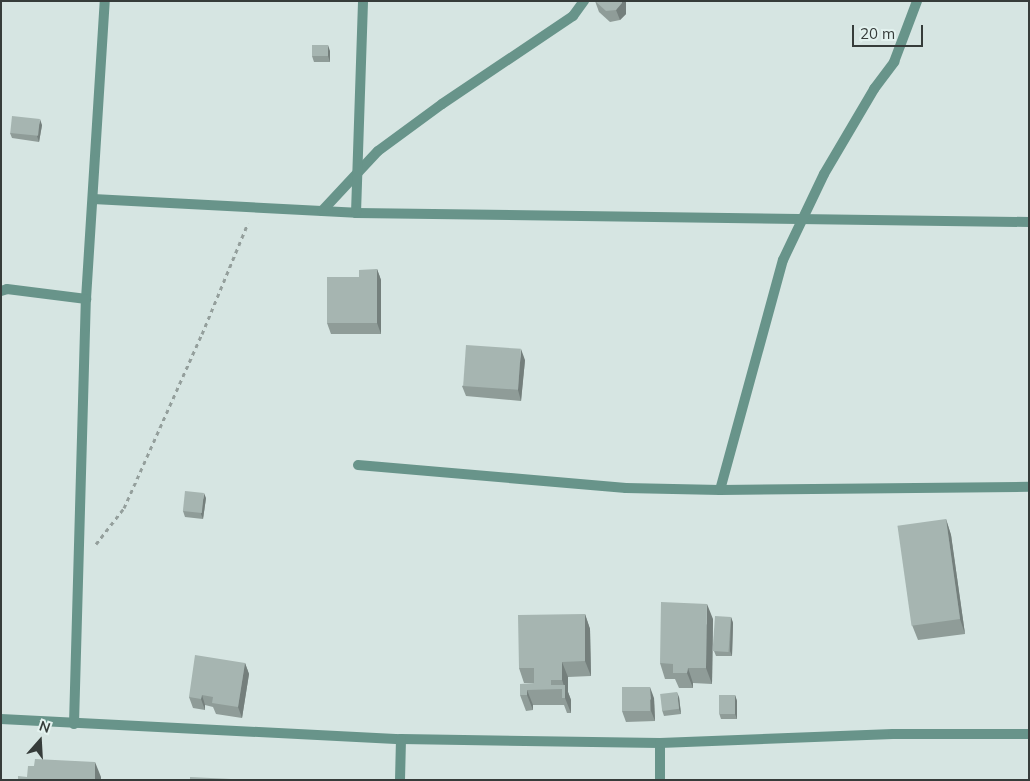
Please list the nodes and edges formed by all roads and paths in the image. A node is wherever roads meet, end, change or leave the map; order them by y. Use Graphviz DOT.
graph roads {
  1 [pos="105,1"];
  2 [pos="363,1"];
  3 [pos="584,1"];
  4 [pos="917,1"];
  5 [pos="358,173"];
  6 [pos="92,199"];
  7 [pos="255,208"];
  8 [pos="322,211"];
  9 [pos="356,213"];
  10 [pos="803,219"];
  11 [pos="1029,222"];
  12 [pos="1,291"];
  13 [pos="86,299"];
  14 [pos="358,465"];
  15 [pos="1029,487"];
  16 [pos="720,490"];
  17 [pos="78,566"];
  18 [pos="1,718"];
  19 [pos="74,724"];
  20 [pos="1029,734"];
  21 [pos="401,739"];
  22 [pos="660,743"];
  23 [pos="400,780"];
  24 [pos="660,780"];
  1 -- 6 [label="street"];
  2 -- 5 [label="street"];
  3 -- 5 [label="street"];
  4 -- 10 [label="street"];
  5 -- 8 [label="street"];
  5 -- 9 [label="street"];
  6 -- 7 [label="street"];
  6 -- 13 [label="street"];
  7 -- 8 [label="street"];
  7 -- 17 [label="path"];
  8 -- 9 [label="street"];
  9 -- 10 [label="street"];
  10 -- 11 [label="street"];
  10 -- 16 [label="street"];
  12 -- 13 [label="street"];
  13 -- 17 [label="street"];
  14 -- 16 [label="street"];
  15 -- 16 [label="street"];
  17 -- 19 [label="street"];
  18 -- 19 [label="street"];
  19 -- 21 [label="street"];
  20 -- 22 [label="street"];
  21 -- 22 [label="street"];
  21 -- 23 [label="street"];
  22 -- 24 [label="street"];
}
